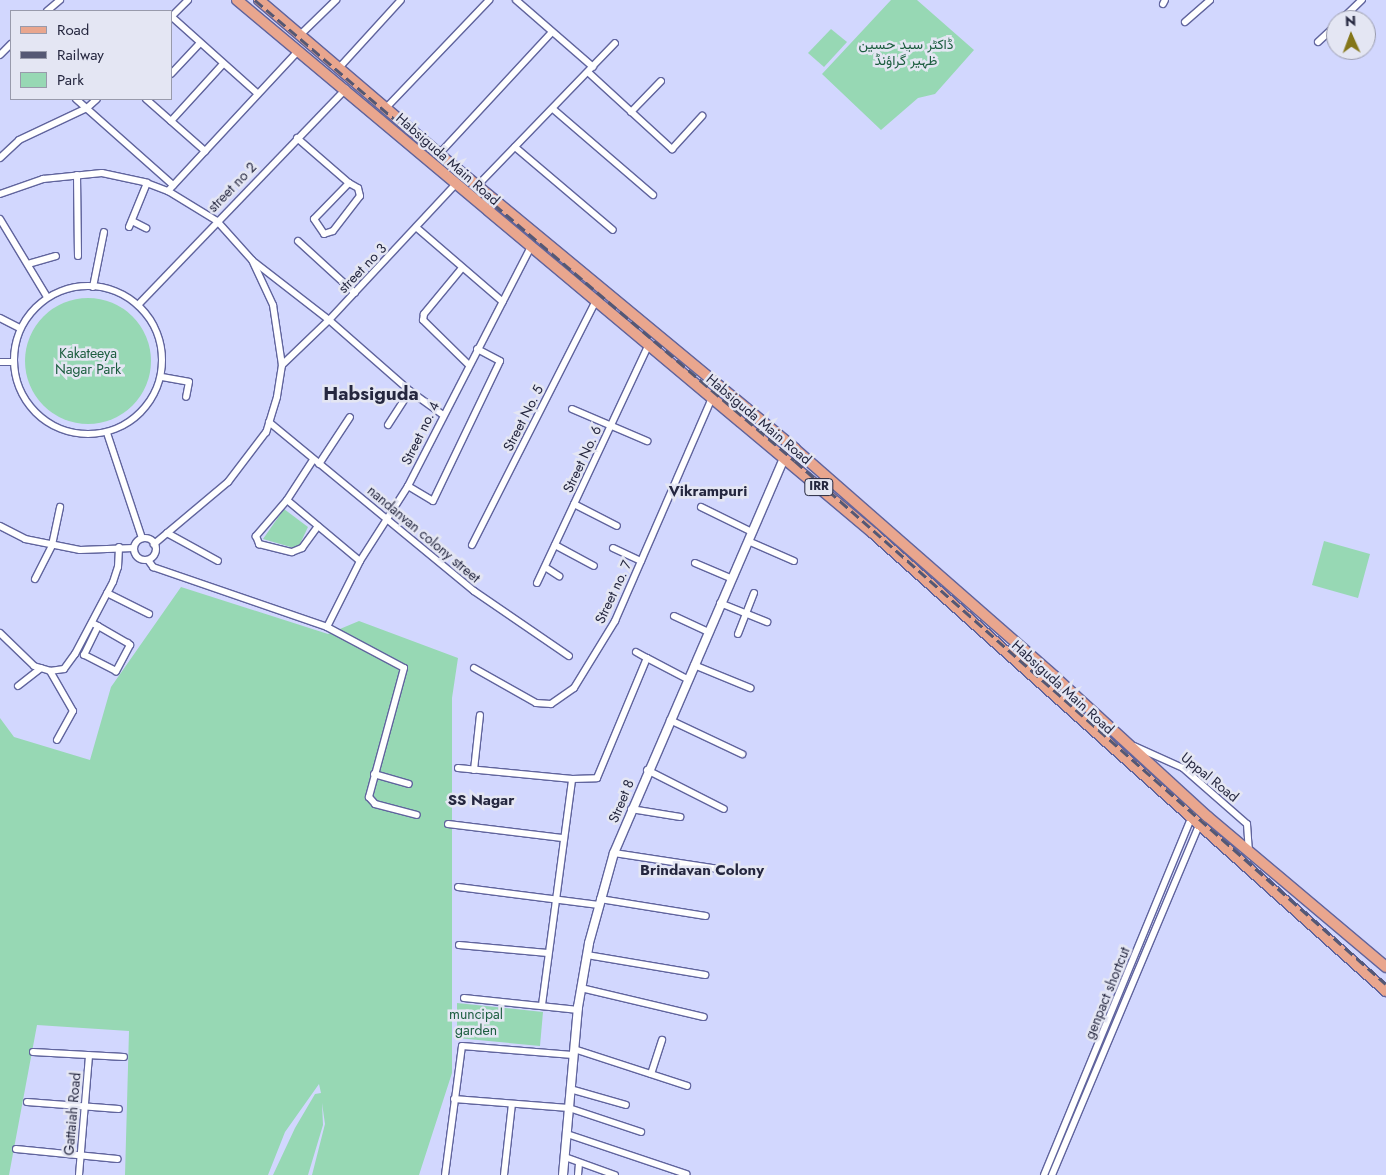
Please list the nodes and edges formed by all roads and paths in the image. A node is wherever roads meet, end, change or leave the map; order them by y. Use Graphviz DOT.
graph roads {
  1 [pos="60,0"];
  2 [pos="188,0"];
  3 [pos="237,0"];
  4 [pos="259,0"];
  5 [pos="336,0"];
  6 [pos="401,0"];
  7 [pos="489,0"];
  8 [pos="516,0"];
  9 [pos="1210,0"];
  10 [pos="1362,0"];
  11 [pos="49,10"];
  12 [pos="1352,10"];
  13 [pos="172,17"];
  14 [pos="1186,22"];
  15 [pos="552,32"];
  16 [pos="1326,34"];
  17 [pos="299,36"];
  18 [pos="1318,42"];
  19 [pos="200,43"];
  20 [pos="615,43"];
  21 [pos="10,45"];
  22 [pos="298,51"];
  23 [pos="0,55"];
  24 [pos="223,64"];
  25 [pos="338,68"];
  26 [pos="591,70"];
  27 [pos="172,73"];
  28 [pos="661,81"];
  29 [pos="346,89"];
  30 [pos="257,94"];
  31 [pos="77,100"];
  32 [pos="96,100"];
  33 [pos="148,100"];
  34 [pos="87,108"];
  35 [pos="385,109"];
  36 [pos="553,109"];
  37 [pos="632,112"];
  38 [pos="702,116"];
  39 [pos="171,122"];
  40 [pos="298,138"];
  41 [pos="515,147"];
  42 [pos="205,151"];
  43 [pos="438,154"];
  44 [pos="0,158"];
  45 [pos="77,175"];
  46 [pos="147,183"];
  47 [pos="349,183"];
  48 [pos="456,184"];
  49 [pos="173,185"];
  50 [pos="482,189"];
  51 [pos="168,191"];
  52 [pos="0,194"];
  53 [pos="652,194"];
  54 [pos="478,202"];
  55 [pos="0,219"];
  56 [pos="216,221"];
  57 [pos="146,228"];
  58 [pos="417,228"];
  59 [pos="613,230"];
  60 [pos="104,232"];
  61 [pos="298,241"];
  62 [pos="531,247"];
  63 [pos="56,256"];
  64 [pos="78,256"];
  65 [pos="252,260"];
  66 [pos="28,264"];
  67 [pos="462,268"];
  68 [pos="93,288"];
  69 [pos="355,293"];
  70 [pos="47,297"];
  71 [pos="596,301"];
  72 [pos="503,302"];
  73 [pos="138,305"];
  74 [pos="0,318"];
  75 [pos="329,320"];
  76 [pos="20,328"];
  77 [pos="649,344"];
  78 [pos="477,349"];
  79 [pos="0,362"];
  80 [pos="11,362"];
  81 [pos="282,364"];
  82 [pos="468,364"];
  83 [pos="162,377"];
  84 [pos="410,391"];
  85 [pos="186,397"];
  86 [pos="712,398"];
  87 [pos="572,409"];
  88 [pos="442,414"];
  89 [pos="350,417"];
  90 [pos="269,422"];
  91 [pos="388,425"];
  92 [pos="611,425"];
  93 [pos="107,433"];
  94 [pos="647,441"];
  95 [pos="784,458"];
  96 [pos="316,462"];
  97 [pos="408,486"];
  98 [pos="287,500"];
  99 [pos="574,504"];
  100 [pos="701,506"];
  101 [pos="60,507"];
  102 [pos="387,521"];
  103 [pos="0,526"];
  104 [pos="318,526"];
  105 [pos="617,526"];
  106 [pos="752,532"];
  107 [pos="167,533"];
  108 [pos="142,538"];
  109 [pos="748,541"];
  110 [pos="154,544"];
  111 [pos="52,545"];
  112 [pos="472,545"];
  113 [pos="555,545"];
  114 [pos="119,547"];
  115 [pos="134,548"];
  116 [pos="613,548"];
  117 [pos="148,560"];
  118 [pos="641,560"];
  119 [pos="218,561"];
  120 [pos="360,561"];
  121 [pos="794,561"];
  122 [pos="695,563"];
  123 [pos="594,566"];
  124 [pos="545,567"];
  125 [pos="559,576"];
  126 [pos="731,578"];
  127 [pos="35,579"];
  128 [pos="537,583"];
  129 [pos="107,593"];
  130 [pos="754,593"];
  131 [pos="720,602"];
  132 [pos="746,612"];
  133 [pos="149,614"];
  134 [pos="674,616"];
  135 [pos="767,622"];
  136 [pos="95,624"];
  137 [pos="327,627"];
  138 [pos="708,632"];
  139 [pos="0,633"];
  140 [pos="738,634"];
  141 [pos="636,652"];
  142 [pos="569,656"];
  143 [pos="647,658"];
  144 [pos="694,665"];
  145 [pos="41,668"];
  146 [pos="474,668"];
  147 [pos="50,672"];
  148 [pos="1055,677"];
  149 [pos="687,679"];
  150 [pos="18,686"];
  151 [pos="750,688"];
  152 [pos="1043,688"];
  153 [pos="480,715"];
  154 [pos="670,720"];
  155 [pos="57,740"];
  156 [pos="1128,743"];
  157 [pos="742,754"];
  158 [pos="458,768"];
  159 [pos="474,770"];
  160 [pos="647,770"];
  161 [pos="374,774"];
  162 [pos="572,779"];
  163 [pos="410,784"];
  164 [pos="631,809"];
  165 [pos="724,809"];
  166 [pos="417,815"];
  167 [pos="680,817"];
  168 [pos="1195,822"];
  169 [pos="448,824"];
  170 [pos="562,838"];
  171 [pos="1250,852"];
  172 [pos="614,853"];
  173 [pos="719,869"];
  174 [pos="458,888"];
  175 [pos="553,899"];
  176 [pos="600,902"];
  177 [pos="706,916"];
  178 [pos="459,945"];
  179 [pos="548,953"];
  180 [pos="587,955"];
  181 [pos="1386,967"];
  182 [pos="705,975"];
  183 [pos="581,988"];
  184 [pos="1386,991"];
  185 [pos="464,998"];
  186 [pos="542,1005"];
  187 [pos="578,1010"];
  188 [pos="704,1017"];
  189 [pos="662,1040"];
  190 [pos="33,1052"];
  191 [pos="574,1052"];
  192 [pos="89,1055"];
  193 [pos="124,1057"];
  194 [pos="651,1074"];
  195 [pos="687,1086"];
  196 [pos="570,1089"];
  197 [pos="454,1099"];
  198 [pos="27,1102"];
  199 [pos="512,1104"];
  200 [pos="626,1105"];
  201 [pos="85,1107"];
  202 [pos="569,1108"];
  203 [pos="119,1110"];
  204 [pos="641,1132"];
  205 [pos="567,1134"];
  206 [pos="1064,1139"];
  207 [pos="16,1150"];
  208 [pos="81,1156"];
  209 [pos="565,1158"];
  210 [pos="118,1159"];
  211 [pos="579,1163"];
  212 [pos="686,1174"];
  213 [pos="79,1175"];
  214 [pos="444,1175"];
  215 [pos="504,1175"];
  216 [pos="562,1175"];
  217 [pos="578,1175"];
  218 [pos="615,1175"];
  219 [pos="1044,1175"];
  220 [pos="1052,1175"];
  1 -- 11 [label="street"];
  2 -- 13 [label="street"];
  3 -- 22 [label="main road, Habsiguda Main Road / IRR"];
  4 -- 17 [label="main road, Habsiguda Main Road / IRR"];
  5 -- 17 [label="street"];
  6 -- 25 [label="street"];
  7 -- 35 [label="street"];
  8 -- 15 [label="street"];
  9 -- 14 [label="street"];
  10 -- 12 [label="street"];
  13 -- 19 [label="street"];
  15 -- 26 [label="street"];
  15 -- 43 [label="street"];
  16 -- 18 [label="street"];
  17 -- 25 [label="main road, Habsiguda Main Road / IRR"];
  19 -- 24 [label="street"];
  19 -- 27 [label="street"];
  20 -- 26 [label="street"];
  21 -- 23 [label="street"];
  22 -- 29 [label="main road, Habsiguda Main Road / IRR"];
  22 -- 30 [label="street"];
  24 -- 30 [label="street"];
  24 -- 39 [label="street"];
  25 -- 35 [label="main road, Habsiguda Main Road / IRR"];
  26 -- 36 [label="street"];
  26 -- 37 [label="street"];
  28 -- 37 [label="street"];
  29 -- 40 [label="street, street no 2"];
  29 -- 48 [label="main road, Habsiguda Main Road / IRR"];
  30 -- 42 [label="street"];
  31 -- 34 [label="street"];
  32 -- 34 [label="street"];
  33 -- 39 [label="street"];
  34 -- 44 [label="street"];
  34 -- 49 [label="street"];
  35 -- 43 [label="main road, Habsiguda Main Road / IRR"];
  36 -- 41 [label="street"];
  36 -- 53 [label="street"];
  37 -- 38 [label="street"];
  39 -- 42 [label="street"];
  40 -- 47 [label="street"];
  40 -- 56 [label="street, street no 2"];
  41 -- 50 [label="street"];
  41 -- 59 [label="street"];
  42 -- 49 [label="street"];
  43 -- 50 [label="main road, Habsiguda Main Road / IRR"];
  45 -- 46 [label="street"];
  45 -- 52 [label="street"];
  45 -- 64 [label="street"];
  46 -- 51 [label="street"];
  46 -- 57 [label="street"];
  47 -- 47 [label="street"];
  48 -- 54 [label="main road, Habsiguda Main Road / IRR"];
  48 -- 58 [label="street, street no 3"];
  49 -- 51 [label="street"];
  50 -- 54 [label="main road"];
  50 -- 148 [label="main road, Habsiguda Main Road / IRR"];
  51 -- 56 [label="street"];
  54 -- 62 [label="main road, Habsiguda Main Road / IRR"];
  55 -- 66 [label="street"];
  56 -- 65 [label="street"];
  56 -- 73 [label="street, street no 2"];
  58 -- 67 [label="street"];
  58 -- 69 [label="street, street no 3"];
  60 -- 68 [label="street"];
  61 -- 69 [label="street"];
  62 -- 71 [label="main road, Habsiguda Main Road / IRR"];
  62 -- 72 [label="street, Street no. 4"];
  63 -- 66 [label="street"];
  65 -- 75 [label="street"];
  65 -- 81 [label="street"];
  66 -- 70 [label="street"];
  67 -- 72 [label="street"];
  67 -- 82 [label="street"];
  68 -- 70 [label="street"];
  68 -- 73 [label="street"];
  69 -- 75 [label="street, street no 3"];
  70 -- 76 [label="street"];
  71 -- 77 [label="main road, Habsiguda Main Road / IRR"];
  71 -- 112 [label="street, Street No. 5"];
  72 -- 78 [label="street, Street no. 4"];
  73 -- 83 [label="street"];
  74 -- 76 [label="street"];
  75 -- 81 [label="street, street no 3"];
  75 -- 84 [label="street"];
  76 -- 80 [label="street"];
  77 -- 86 [label="main road, Habsiguda Main Road / IRR"];
  77 -- 92 [label="street, Street No. 6"];
  78 -- 82 [label="street, Street no. 4"];
  78 -- 97 [label="street"];
  79 -- 80 [label="street"];
  80 -- 93 [label="street"];
  81 -- 90 [label="street"];
  82 -- 88 [label="street, Street no. 4"];
  83 -- 85 [label="street"];
  83 -- 93 [label="street"];
  84 -- 88 [label="street"];
  84 -- 91 [label="street"];
  86 -- 95 [label="main road, Habsiguda Main Road / IRR"];
  86 -- 118 [label="street, Street no. 7"];
  87 -- 92 [label="street"];
  88 -- 97 [label="street, Street no. 4"];
  89 -- 96 [label="street"];
  90 -- 96 [label="street, nandanvan colony street"];
  90 -- 107 [label="street"];
  92 -- 94 [label="street"];
  92 -- 99 [label="street, Street No. 6"];
  93 -- 108 [label="street"];
  95 -- 106 [label="street, Street 8"];
  95 -- 152 [label="main road, Habsiguda Main Road / IRR"];
  96 -- 98 [label="street"];
  96 -- 102 [label="street, nandanvan colony street"];
  97 -- 102 [label="street, Street no. 4"];
  98 -- 104 [label="street"];
  98 -- 104 [label="street"];
  99 -- 105 [label="street"];
  99 -- 113 [label="street, Street No. 6"];
  100 -- 106 [label="street"];
  101 -- 111 [label="street"];
  102 -- 120 [label="street, Street no. 4"];
  102 -- 142 [label="street, nandanvan colony street"];
  103 -- 111 [label="street"];
  104 -- 120 [label="street"];
  106 -- 109 [label="street, Street 8"];
  107 -- 110 [label="street"];
  107 -- 119 [label="street"];
  108 -- 110 [label="street"];
  108 -- 115 [label="street"];
  109 -- 121 [label="street"];
  109 -- 126 [label="street, Street 8"];
  110 -- 117 [label="street"];
  111 -- 114 [label="street"];
  111 -- 127 [label="street"];
  113 -- 123 [label="street"];
  113 -- 124 [label="street, Street No. 6"];
  114 -- 115 [label="street"];
  114 -- 129 [label="street"];
  115 -- 117 [label="street"];
  116 -- 118 [label="street"];
  117 -- 137 [label="street"];
  118 -- 146 [label="street, Street no. 7"];
  120 -- 137 [label="street, Street no. 4"];
  122 -- 126 [label="street"];
  124 -- 125 [label="street"];
  124 -- 128 [label="street, Street No. 6"];
  126 -- 131 [label="street, Street 8"];
  129 -- 133 [label="street"];
  129 -- 136 [label="street"];
  130 -- 132 [label="street"];
  131 -- 132 [label="street"];
  131 -- 138 [label="street, Street 8"];
  132 -- 135 [label="street"];
  132 -- 140 [label="street"];
  134 -- 138 [label="street"];
  136 -- 136 [label="street"];
  136 -- 147 [label="street"];
  137 -- 161 [label="street"];
  138 -- 144 [label="street, Street 8"];
  139 -- 145 [label="street"];
  141 -- 143 [label="street"];
  143 -- 149 [label="street"];
  143 -- 162 [label="street"];
  144 -- 149 [label="street, Street 8"];
  144 -- 151 [label="street"];
  145 -- 147 [label="street"];
  145 -- 150 [label="street"];
  147 -- 155 [label="street"];
  148 -- 152 [label="main road"];
  148 -- 156 [label="main road, Habsiguda Main Road / IRR"];
  149 -- 154 [label="street, Street 8"];
  152 -- 168 [label="main road, Habsiguda Main Road / IRR"];
  153 -- 159 [label="street"];
  154 -- 157 [label="street"];
  154 -- 160 [label="street, Street 8"];
  156 -- 171 [label="main road, Habsiguda Main Road / IRR"];
  156 -- 171 [label="street, Uppal Road"];
  158 -- 159 [label="street"];
  159 -- 162 [label="street"];
  160 -- 164 [label="street, Street 8"];
  160 -- 165 [label="street"];
  161 -- 163 [label="street"];
  161 -- 166 [label="street"];
  162 -- 170 [label="street"];
  164 -- 167 [label="street"];
  164 -- 172 [label="street, Street 8"];
  168 -- 184 [label="main road, Habsiguda Main Road / IRR"];
  168 -- 206 [label="street"];
  168 -- 206 [label="street, genpact shortcut"];
  169 -- 170 [label="street"];
  170 -- 175 [label="street"];
  171 -- 181 [label="main road, Habsiguda Main Road / IRR"];
  172 -- 173 [label="street"];
  172 -- 176 [label="street, Street 8"];
  174 -- 175 [label="street"];
  175 -- 176 [label="street"];
  175 -- 179 [label="street"];
  176 -- 177 [label="street"];
  176 -- 180 [label="street, Street 8"];
  178 -- 179 [label="street"];
  179 -- 186 [label="street"];
  180 -- 182 [label="street"];
  180 -- 183 [label="street, Street 8"];
  183 -- 187 [label="street, Street 8"];
  183 -- 188 [label="street"];
  185 -- 186 [label="street"];
  186 -- 187 [label="street"];
  187 -- 191 [label="street, Street 8"];
  189 -- 194 [label="street"];
  190 -- 192 [label="street"];
  191 -- 194 [label="street"];
  191 -- 196 [label="street, Street 8"];
  191 -- 197 [label="street"];
  192 -- 193 [label="street"];
  192 -- 201 [label="street, Gattaiah Road"];
  194 -- 195 [label="street"];
  196 -- 200 [label="street"];
  196 -- 202 [label="street, Street 8"];
  197 -- 199 [label="street"];
  197 -- 214 [label="street"];
  198 -- 201 [label="street"];
  199 -- 202 [label="street"];
  199 -- 215 [label="street"];
  201 -- 203 [label="street"];
  201 -- 208 [label="street, Gattaiah Road"];
  202 -- 204 [label="street"];
  202 -- 205 [label="street, Street 8"];
  205 -- 209 [label="street, Street 8"];
  205 -- 212 [label="street"];
  206 -- 219 [label="street, genpact shortcut"];
  206 -- 220 [label="street"];
  207 -- 208 [label="street"];
  208 -- 210 [label="street"];
  208 -- 213 [label="street, Gattaiah Road"];
  209 -- 211 [label="street"];
  209 -- 216 [label="street, Street 8"];
  211 -- 217 [label="street"];
  211 -- 218 [label="street"];
}
